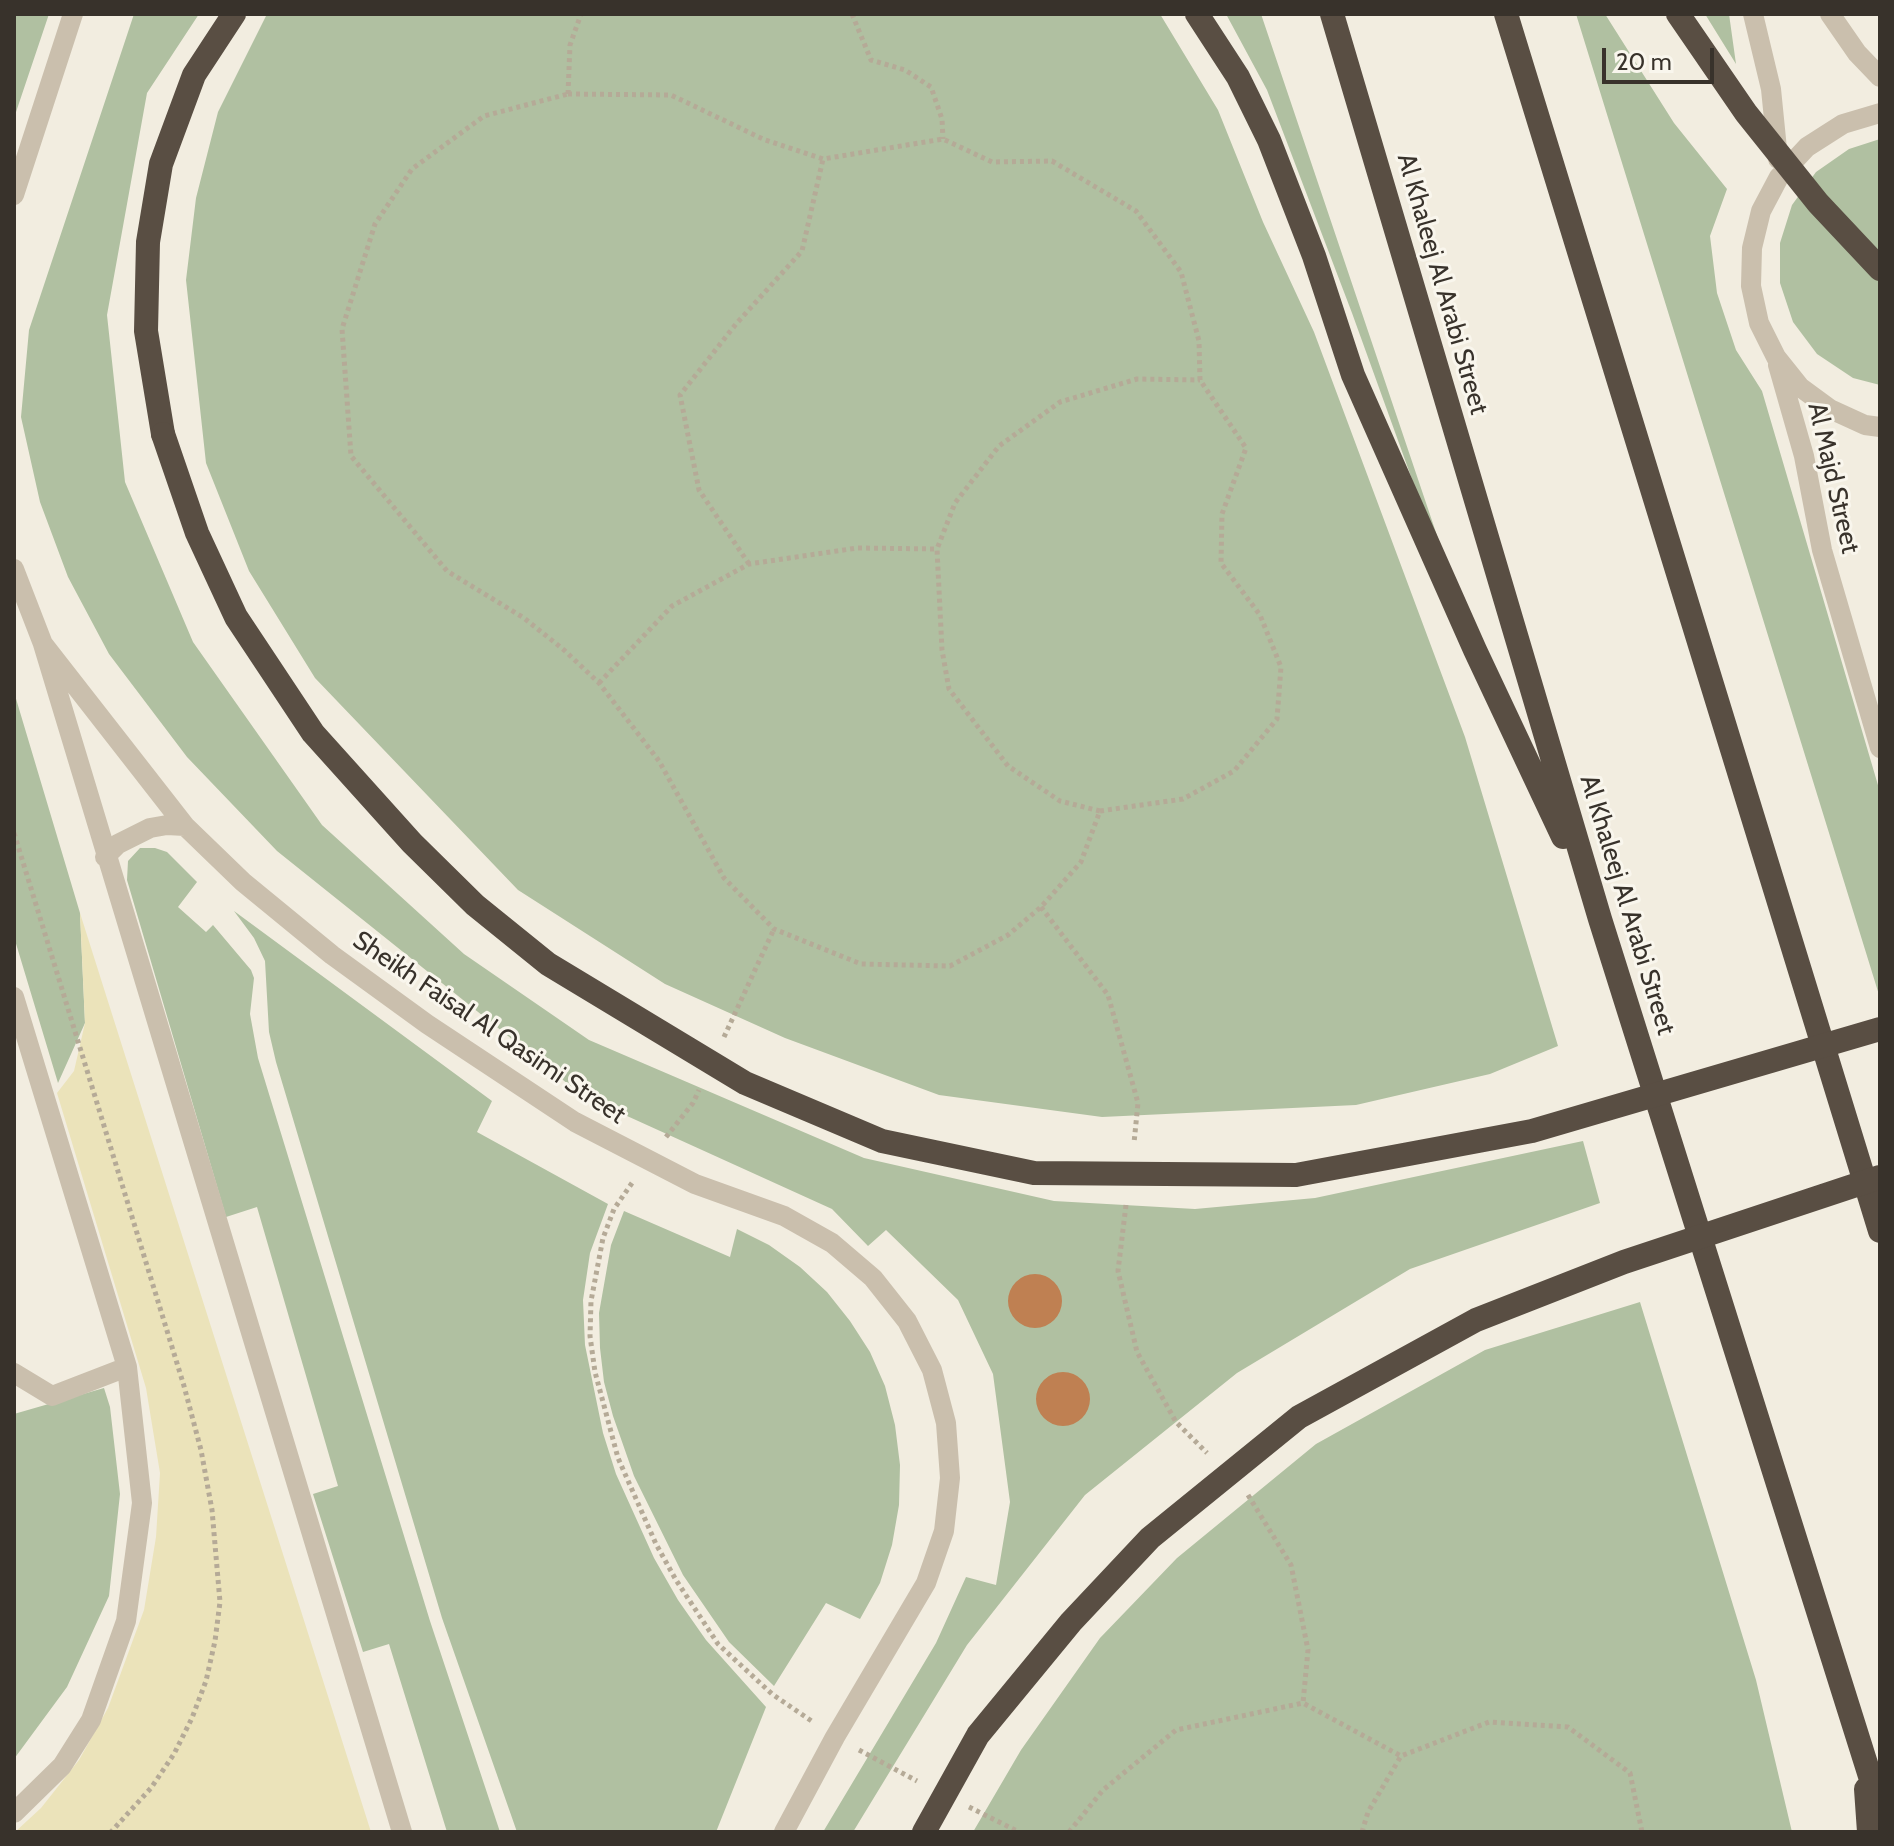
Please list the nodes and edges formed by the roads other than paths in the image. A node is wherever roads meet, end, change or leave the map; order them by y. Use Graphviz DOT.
graph roads {
  1 [pos="73,14"];
  2 [pos="234,14"];
  3 [pos="1197,14"];
  4 [pos="1332,14"];
  5 [pos="1506,14"];
  6 [pos="1678,14"];
  7 [pos="1753,14"];
  8 [pos="1830,14"];
  9 [pos="1880,77"];
  10 [pos="1880,113"];
  11 [pos="1779,177"];
  12 [pos="14,195"];
  13 [pos="1880,269"];
  14 [pos="1776,357"];
  15 [pos="1880,427"];
  16 [pos="14,569"];
  17 [pos="43,644"];
  18 [pos="1880,748"];
  19 [pos="185,826"];
  20 [pos="105,857"];
  21 [pos="1600,919"];
  22 [pos="14,997"];
  23 [pos="1880,1029"];
  24 [pos="1880,1177"];
  25 [pos="1880,1231"];
  26 [pos="127,1367"];
  27 [pos="14,1373"];
  28 [pos="1863,1755"];
  29 [pos="1880,1808"];
  30 [pos="14,1813"];
  31 [pos="402,1832"];
  32 [pos="784,1832"];
  33 [pos="924,1832"];
  34 [pos="1869,1832"];
  1 -- 12 [label="street"];
  2 -- 23 [label="highway, bridge"];
  3 -- 21 [label="highway"];
  4 -- 21 [label="highway, Al Khaleej Al Arabi Street"];
  5 -- 25 [label="highway"];
  6 -- 13 [label="highway, bridge"];
  7 -- 11 [label="street"];
  8 -- 9 [label="street"];
  10 -- 11 [label="street"];
  11 -- 14 [label="street"];
  14 -- 15 [label="street"];
  14 -- 18 [label="street, Al Majd Street"];
  16 -- 17 [label="street, Sheikh Faisal Al Qasimi Street"];
  17 -- 19 [label="street, Sheikh Faisal Al Qasimi Street"];
  17 -- 20 [label="street, Sheikh Faisal Al Qasimi Street"];
  19 -- 20 [label="street"];
  19 -- 32 [label="street, Sheikh Faisal Al Qasimi Street"];
  20 -- 31 [label="street, Sheikh Faisal Al Qasimi Street"];
  21 -- 28 [label="highway, Al Khaleej Al Arabi Street"];
  22 -- 26 [label="street"];
  24 -- 33 [label="highway, bridge"];
  26 -- 27 [label="street"];
  26 -- 30 [label="street"];
  28 -- 29 [label="highway, Al Khaleej Al Arabi Street"];
  28 -- 34 [label="highway"];
}
